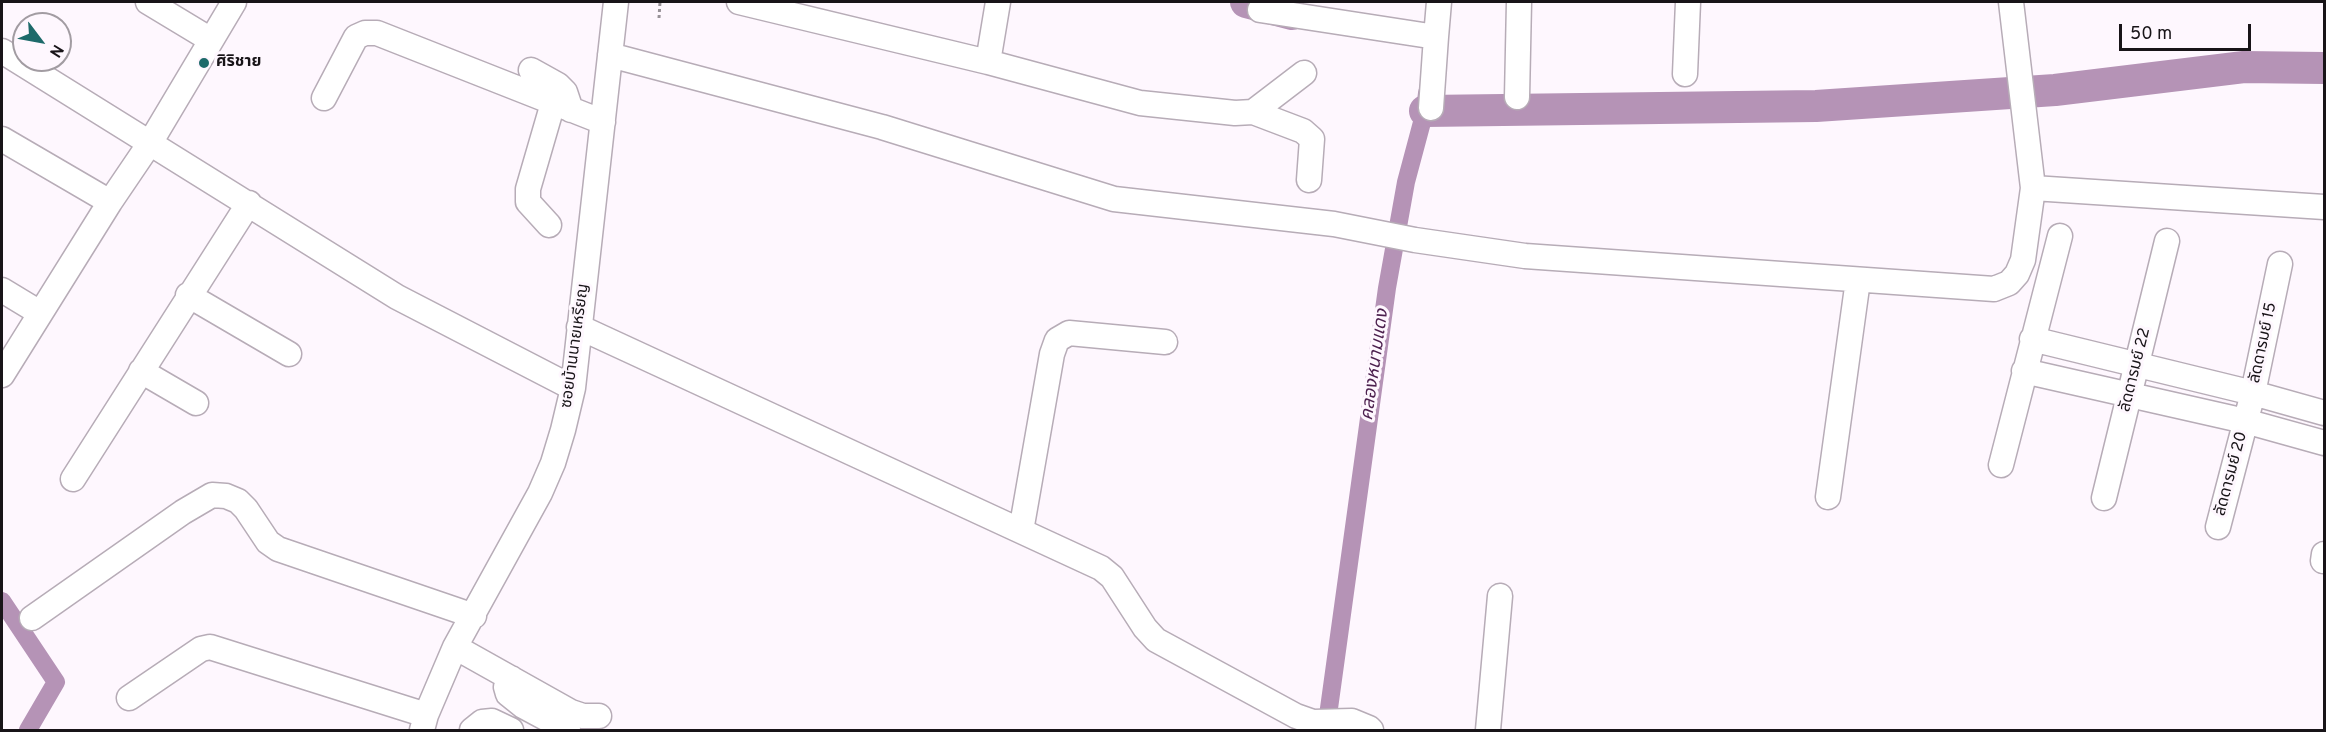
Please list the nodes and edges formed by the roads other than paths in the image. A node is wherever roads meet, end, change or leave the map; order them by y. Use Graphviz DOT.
graph roads {
  1 [pos="148,2"];
  2 [pos="234,2"];
  3 [pos="616,2"];
  4 [pos="739,2"];
  5 [pos="998,2"];
  6 [pos="1439,2"];
  7 [pos="1519,2"];
  8 [pos="1688,2"];
  9 [pos="2011,2"];
  10 [pos="1260,10"];
  11 [pos="1427,36"];
  12 [pos="211,40"];
  13 [pos="2,51"];
  14 [pos="610,55"];
  15 [pos="988,62"];
  16 [pos="531,70"];
  17 [pos="1304,73"];
  18 [pos="1685,74"];
  19 [pos="1516,97"];
  20 [pos="324,98"];
  21 [pos="562,106"];
  22 [pos="1431,108"];
  23 [pos="1253,112"];
  24 [pos="603,122"];
  25 [pos="2,139"];
  26 [pos="150,143"];
  27 [pos="1309,180"];
  28 [pos="2033,188"];
  29 [pos="110,202"];
  30 [pos="249,203"];
  31 [pos="2325,207"];
  32 [pos="549,225"];
  33 [pos="2060,236"];
  34 [pos="2168,241"];
  35 [pos="2280,264"];
  36 [pos="1858,280"];
  37 [pos="2,290"];
  38 [pos="189,295"];
  39 [pos="40,313"];
  40 [pos="579,327"];
  41 [pos="2032,339"];
  42 [pos="1165,342"];
  43 [pos="289,354"];
  44 [pos="2137,366"];
  45 [pos="141,371"];
  46 [pos="2024,371"];
  47 [pos="2,375"];
  48 [pos="573,388"];
  49 [pos="2253,393"];
  50 [pos="2130,395"];
  51 [pos="196,403"];
  52 [pos="2325,413"];
  53 [pos="2245,421"];
  54 [pos="2325,443"];
  55 [pos="2001,465"];
  56 [pos="73,479"];
  57 [pos="1828,497"];
  58 [pos="2104,498"];
  59 [pos="2218,527"];
  60 [pos="1021,531"];
  61 [pos="1500,596"];
  62 [pos="474,616"];
  63 [pos="32,618"];
  64 [pos="455,647"];
  65 [pos="511,678"];
  66 [pos="129,698"];
  67 [pos="599,716"];
  68 [pos="424,723"];
  69 [pos="1361,726"];
  70 [pos="472,730"];
  71 [pos="511,730"];
  72 [pos="568,730"];
  73 [pos="1488,730"];
  1 -- 12 [label="street"];
  2 -- 12 [label="street"];
  3 -- 14 [label="street, ซอยบ้านนายเหรียญ"];
  4 -- 15 [label="street"];
  5 -- 15 [label="street"];
  6 -- 11 [label="street"];
  7 -- 19 [label="street"];
  8 -- 18 [label="street"];
  9 -- 28 [label="street"];
  10 -- 11 [label="street"];
  11 -- 22 [label="street"];
  12 -- 26 [label="street"];
  13 -- 26 [label="street"];
  14 -- 24 [label="street, ซอยบ้านนายเหรียญ"];
  14 -- 36 [label="street"];
  15 -- 23 [label="street"];
  16 -- 21 [label="street"];
  17 -- 23 [label="street"];
  20 -- 21 [label="street"];
  21 -- 24 [label="street"];
  21 -- 32 [label="street"];
  23 -- 27 [label="street"];
  24 -- 40 [label="street, ซอยบ้านนายเหรียญ"];
  25 -- 29 [label="street"];
  26 -- 29 [label="street"];
  26 -- 30 [label="street"];
  28 -- 31 [label="street"];
  28 -- 36 [label="street"];
  29 -- 39 [label="street"];
  30 -- 38 [label="street"];
  30 -- 48 [label="street"];
  33 -- 41 [label="street"];
  34 -- 44 [label="street, ลัดดารมย์ 22"];
  35 -- 49 [label="street, ลัดดารมย์ 15"];
  36 -- 57 [label="street"];
  37 -- 39 [label="street"];
  38 -- 43 [label="street"];
  38 -- 45 [label="street"];
  39 -- 47 [label="street"];
  40 -- 48 [label="street, ซอยบ้านนายเหรียญ"];
  40 -- 60 [label="street"];
  41 -- 44 [label="street"];
  41 -- 46 [label="street"];
  42 -- 60 [label="street"];
  44 -- 49 [label="street"];
  44 -- 50 [label="street, ลัดดารมย์ 22"];
  45 -- 51 [label="street"];
  45 -- 56 [label="street"];
  46 -- 50 [label="street"];
  46 -- 55 [label="street"];
  48 -- 62 [label="street, ซอยบ้านนายเหรียญ"];
  49 -- 52 [label="street"];
  49 -- 53 [label="street, ลัดดารมย์ 15"];
  50 -- 53 [label="street"];
  50 -- 58 [label="street, ลัดดารมย์ 22"];
  53 -- 54 [label="street"];
  53 -- 59 [label="street, ลัดดารมย์ 20"];
  60 -- 69 [label="street"];
  61 -- 73 [label="street"];
  62 -- 63 [label="street"];
  62 -- 64 [label="street, ซอยบ้านนายเหรียญ"];
  64 -- 65 [label="street"];
  64 -- 68 [label="street, ซอยบ้านนายเหรียญ"];
  65 -- 67 [label="street"];
  65 -- 72 [label="street"];
  66 -- 68 [label="street"];
  70 -- 71 [label="street"];
}
